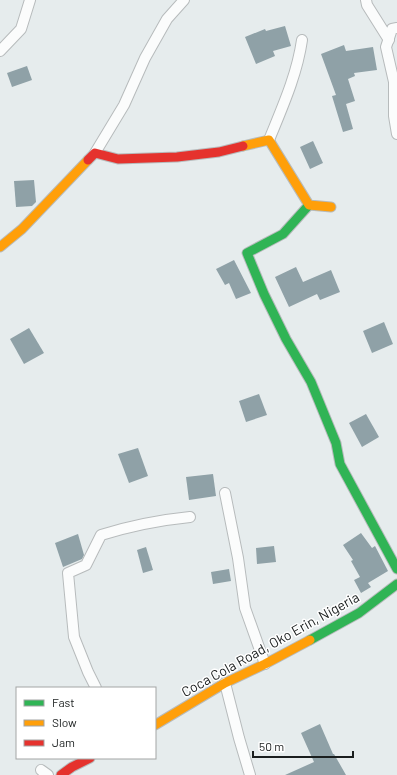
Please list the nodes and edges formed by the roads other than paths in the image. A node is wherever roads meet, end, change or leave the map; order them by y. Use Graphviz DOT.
graph roads {
  1 [pos="30,0"];
  2 [pos="184,0"];
  3 [pos="366,0"];
  4 [pos="397,28"];
  5 [pos="302,40"];
  6 [pos="388,40"];
  7 [pos="0,51"];
  8 [pos="397,134"];
  9 [pos="269,140"];
  10 [pos="95,153"];
  11 [pos="309,205"];
  12 [pos="331,207"];
  13 [pos="0,248"];
  14 [pos="225,493"];
  15 [pos="190,517"];
  16 [pos="397,569"];
  17 [pos="397,584"];
  18 [pos="264,664"];
  19 [pos="225,683"];
  20 [pos="96,687"];
  21 [pos="156,724"];
  22 [pos="88,759"];
  23 [pos="61,775"];
  24 [pos="250,775"];
  1 -- 7 [label="street"];
  2 -- 10 [label="street"];
  3 -- 6 [label="street"];
  4 -- 6 [label="street"];
  5 -- 9 [label="street"];
  6 -- 8 [label="street"];
  9 -- 10 [label="street"];
  9 -- 11 [label="street"];
  10 -- 13 [label="street"];
  11 -- 12 [label="street"];
  11 -- 16 [label="street"];
  14 -- 18 [label="street"];
  15 -- 20 [label="street"];
  17 -- 18 [label="street, Coca Cola Road, Oko Erin, Nigeria"];
  18 -- 19 [label="street, Coca Cola Road, Oko Erin, Nigeria"];
  19 -- 21 [label="street, Coca Cola Road, Oko Erin, Nigeria"];
  19 -- 24 [label="street"];
  22 -- 23 [label="street"];
}
